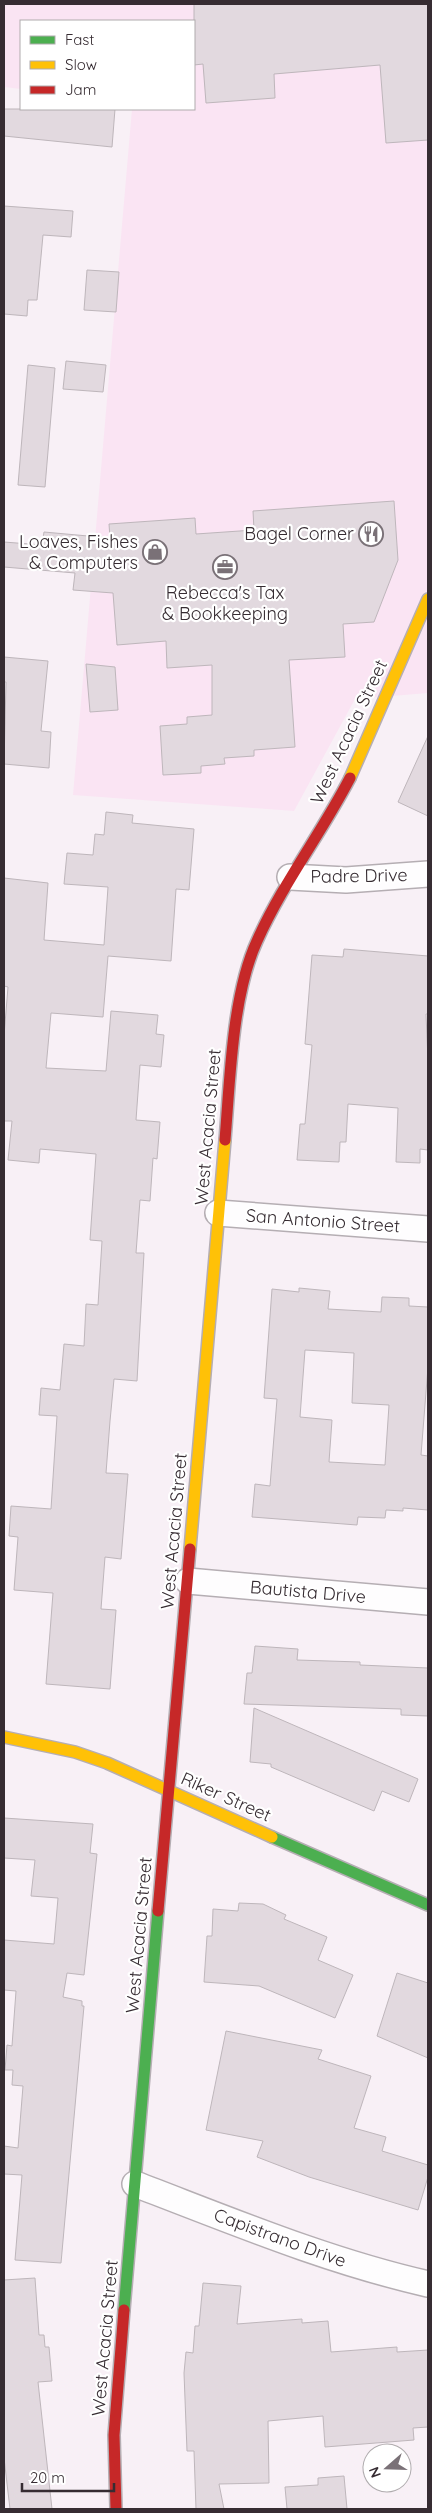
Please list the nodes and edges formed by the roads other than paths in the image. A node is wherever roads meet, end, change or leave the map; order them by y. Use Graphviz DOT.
graph roads {
  1 [pos="428,598"];
  2 [pos="428,874"];
  3 [pos="290,877"];
  4 [pos="218,1213"];
  5 [pos="428,1229"];
  6 [pos="188,1581"];
  7 [pos="428,1602"];
  8 [pos="4,1737"];
  9 [pos="169,1790"];
  10 [pos="428,1904"];
  11 [pos="135,2184"];
  12 [pos="428,2284"];
  13 [pos="116,2509"];
  1 -- 3 [label="street, West Acacia Street"];
  2 -- 3 [label="street, Padre Drive"];
  3 -- 4 [label="street, West Acacia Street"];
  4 -- 5 [label="street, San Antonio Street"];
  4 -- 6 [label="street, West Acacia Street"];
  6 -- 7 [label="street, Bautista Drive"];
  6 -- 9 [label="street, West Acacia Street"];
  8 -- 9 [label="street, Riker Street"];
  9 -- 10 [label="street, Riker Street"];
  9 -- 11 [label="street, West Acacia Street"];
  11 -- 12 [label="street, Capistrano Drive"];
  11 -- 13 [label="street, West Acacia Street"];
}
